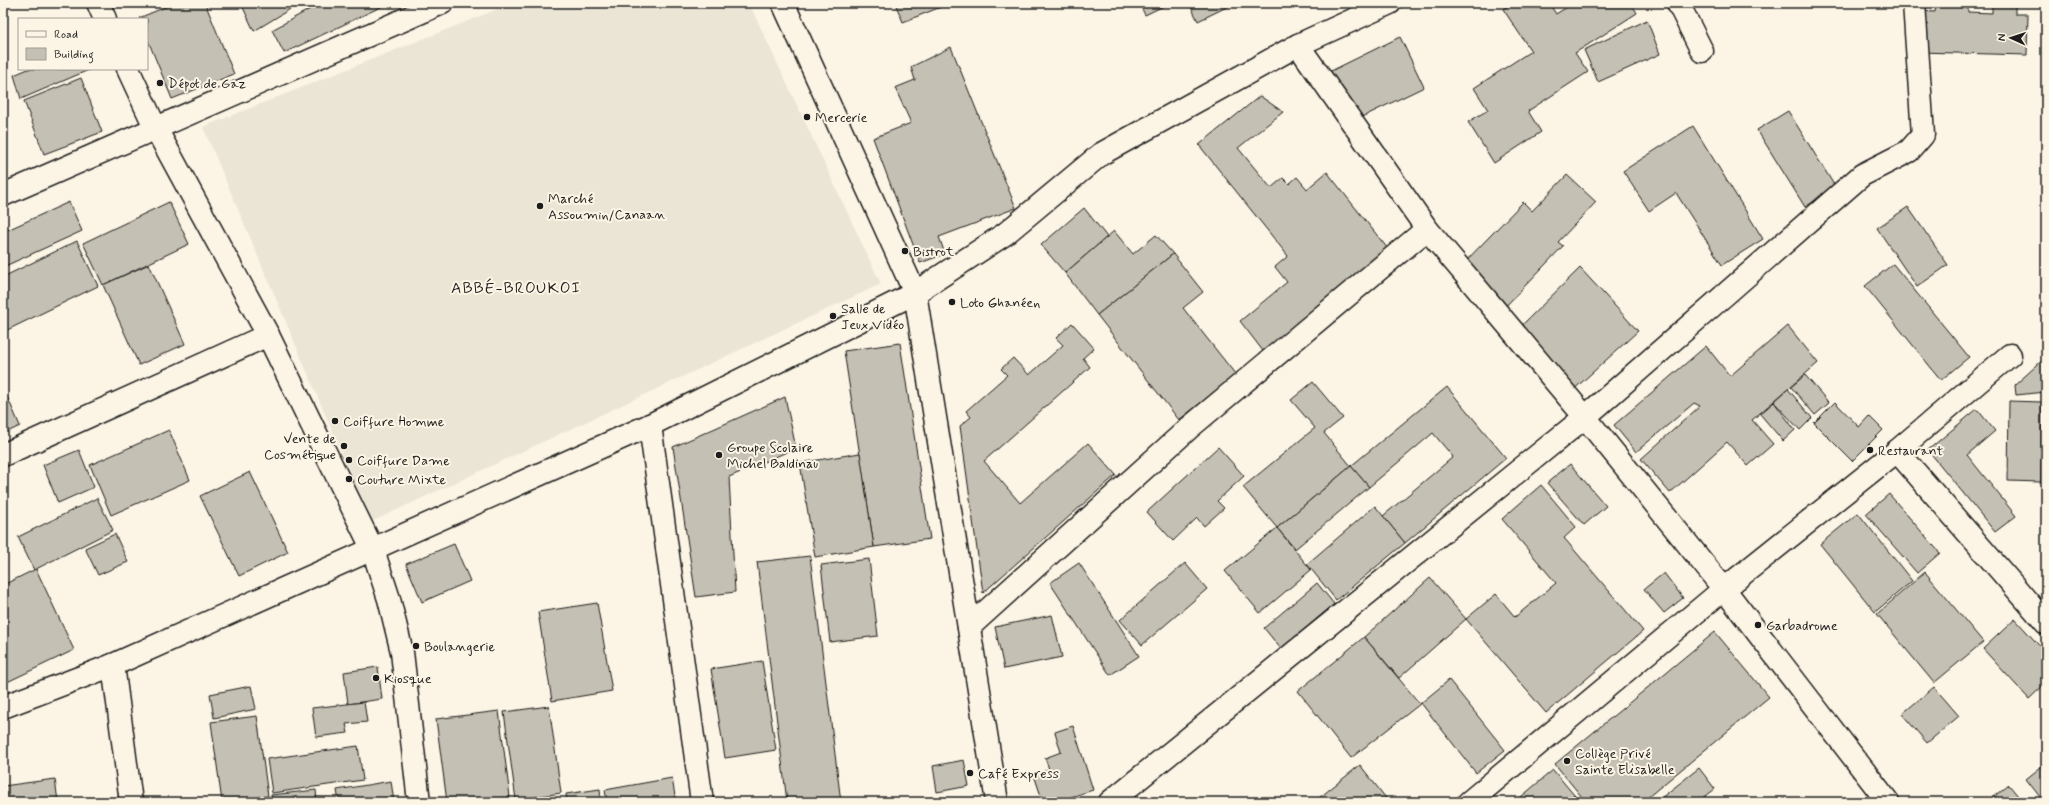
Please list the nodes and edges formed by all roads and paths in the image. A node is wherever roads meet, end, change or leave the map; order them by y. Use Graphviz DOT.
graph roads {
  1 [pos="98,3"];
  2 [pos="442,3"];
  3 [pos="783,3"];
  4 [pos="1390,3"];
  5 [pos="1678,3"];
  6 [pos="1914,3"];
  7 [pos="105,18"];
  8 [pos="1298,46"];
  9 [pos="1702,51"];
  10 [pos="128,70"];
  11 [pos="155,127"];
  12 [pos="3,195"];
  13 [pos="1427,230"];
  14 [pos="915,293"];
  15 [pos="268,335"];
  16 [pos="2010,355"];
  17 [pos="1585,417"];
  18 [pos="650,425"];
  19 [pos="1897,451"];
  20 [pos="3,454"];
  21 [pos="373,550"];
  22 [pos="1724,589"];
  23 [pos="2046,623"];
  24 [pos="969,627"];
  25 [pos="113,665"];
  26 [pos="3,707"];
  27 [pos="131,802"];
  28 [pos="419,802"];
  29 [pos="702,802"];
  30 [pos="997,802"];
  31 [pos="1110,802"];
  32 [pos="1469,802"];
  33 [pos="1888,802"];
  1 -- 7 [label="street"];
  2 -- 11 [label="street"];
  3 -- 14 [label="street"];
  4 -- 8 [label="street"];
  5 -- 9 [label="street"];
  6 -- 17 [label="street"];
  8 -- 13 [label="street"];
  8 -- 14 [label="street"];
  10 -- 11 [label="street"];
  11 -- 12 [label="street"];
  11 -- 15 [label="street"];
  13 -- 17 [label="street"];
  13 -- 24 [label="street"];
  14 -- 18 [label="street"];
  14 -- 24 [label="street"];
  15 -- 20 [label="street"];
  15 -- 21 [label="street"];
  16 -- 19 [label="street"];
  17 -- 22 [label="street"];
  17 -- 31 [label="street"];
  18 -- 21 [label="street"];
  18 -- 29 [label="street"];
  19 -- 22 [label="street"];
  19 -- 23 [label="street"];
  21 -- 25 [label="street"];
  21 -- 28 [label="street"];
  22 -- 32 [label="street"];
  22 -- 33 [label="street"];
  24 -- 30 [label="street"];
  25 -- 26 [label="street"];
  25 -- 27 [label="street"];
}
